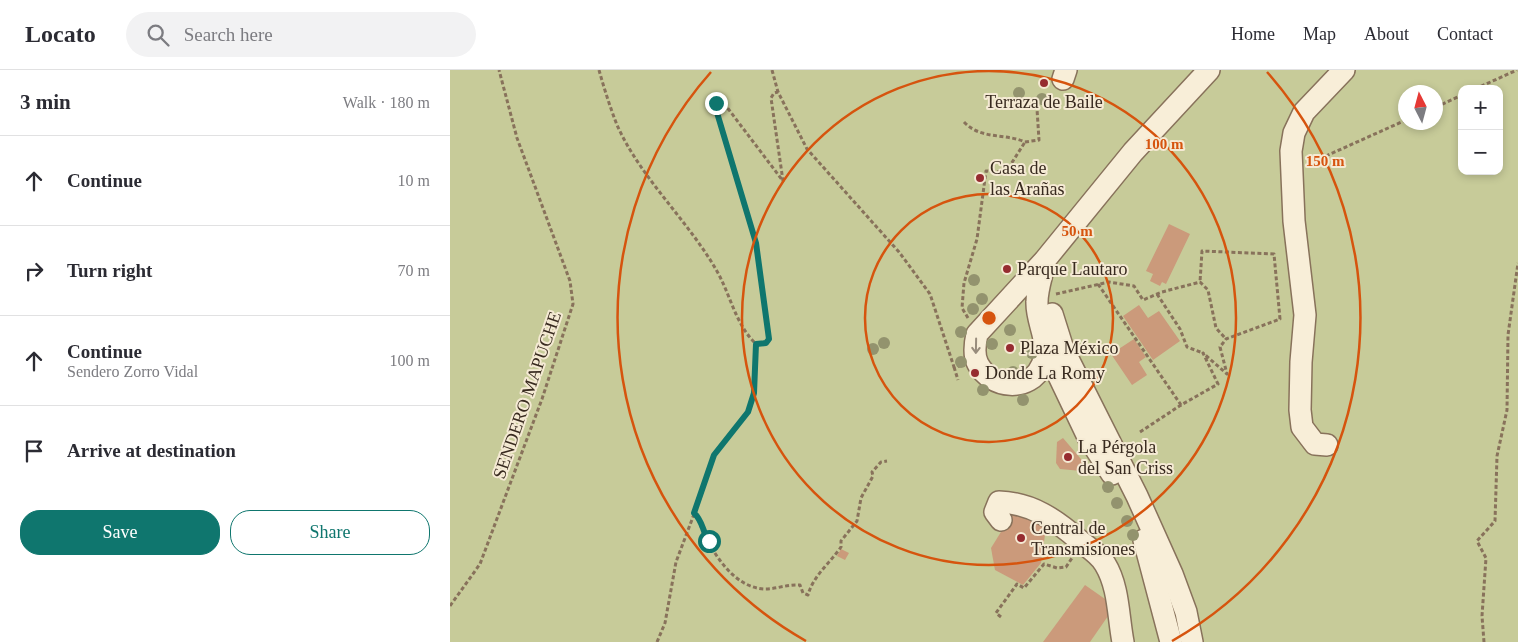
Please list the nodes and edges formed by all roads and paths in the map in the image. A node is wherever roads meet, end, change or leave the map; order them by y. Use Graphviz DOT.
graph roads {
  1 [pos="499,70"];
  2 [pos="599,70"];
  3 [pos="772,70"];
  4 [pos="1344,70"];
  5 [pos="1517,70"];
  6 [pos="1208,71"];
  7 [pos="1484,85"];
  8 [pos="778,92"];
  9 [pos="1458,97"];
  10 [pos="1443,104"];
  11 [pos="1037,109"];
  12 [pos="964,122"];
  13 [pos="1398,124"];
  14 [pos="1025,142"];
  15 [pos="1292,171"];
  16 [pos="1050,261"];
  17 [pos="1518,263"];
  18 [pos="1200,282"];
  19 [pos="1098,284"];
  20 [pos="1157,294"];
  21 [pos="1050,296"];
  22 [pos="1002,308"];
  23 [pos="1039,320"];
  24 [pos="977,334"];
  25 [pos="1226,339"];
  26 [pos="756,344"];
  27 [pos="1046,349"];
  28 [pos="1203,353"];
  29 [pos="977,363"];
  30 [pos="954,368"];
  31 [pos="958,380"];
  32 [pos="1182,405"];
  33 [pos="1140,432"];
  34 [pos="1327,445"];
  35 [pos="887,461"];
  36 [pos="694,513"];
  37 [pos="1000,520"];
  38 [pos="1074,551"];
  39 [pos="450,606"];
  40 [pos="1000,617"];
  41 [pos="657,642"];
  42 [pos="1123,642"];
  43 [pos="1171,642"];
  44 [pos="1192,642"];
  45 [pos="1484,642"];
  1 -- 39 [label="path, SENDERO MAPUCHE"];
  2 -- 26 [label="path"];
  3 -- 8 [label="path"];
  4 -- 15 [label="street"];
  5 -- 7 [label="path"];
  6 -- 16 [label="street"];
  8 -- 26 [label="path"];
  8 -- 30 [label="path"];
  9 -- 10 [label="path"];
  11 -- 14 [label="path"];
  12 -- 14 [label="path"];
  13 -- 15 [label="path"];
  14 -- 24 [label="path"];
  15 -- 34 [label="street"];
  16 -- 21 [label="street"];
  16 -- 22 [label="street"];
  16 -- 23 [label="street"];
  17 -- 45 [label="path"];
  18 -- 20 [label="path"];
  18 -- 25 [label="path"];
  18 -- 25 [label="path"];
  19 -- 20 [label="path"];
  19 -- 21 [label="path"];
  19 -- 32 [label="path"];
  20 -- 28 [label="path"];
  21 -- 44 [label="street"];
  22 -- 23 [label="street"];
  22 -- 24 [label="street"];
  23 -- 27 [label="street"];
  24 -- 29 [label="street, one-way"];
  25 -- 28 [label="path"];
  26 -- 36 [label="path"];
  27 -- 29 [label="street"];
  27 -- 43 [label="street"];
  28 -- 32 [label="path"];
  29 -- 30 [label="path"];
  30 -- 31 [label="path"];
  32 -- 33 [label="path"];
  35 -- 36 [label="path"];
  36 -- 41 [label="path"];
  37 -- 42 [label="street"];
  38 -- 40 [label="path"];
}
